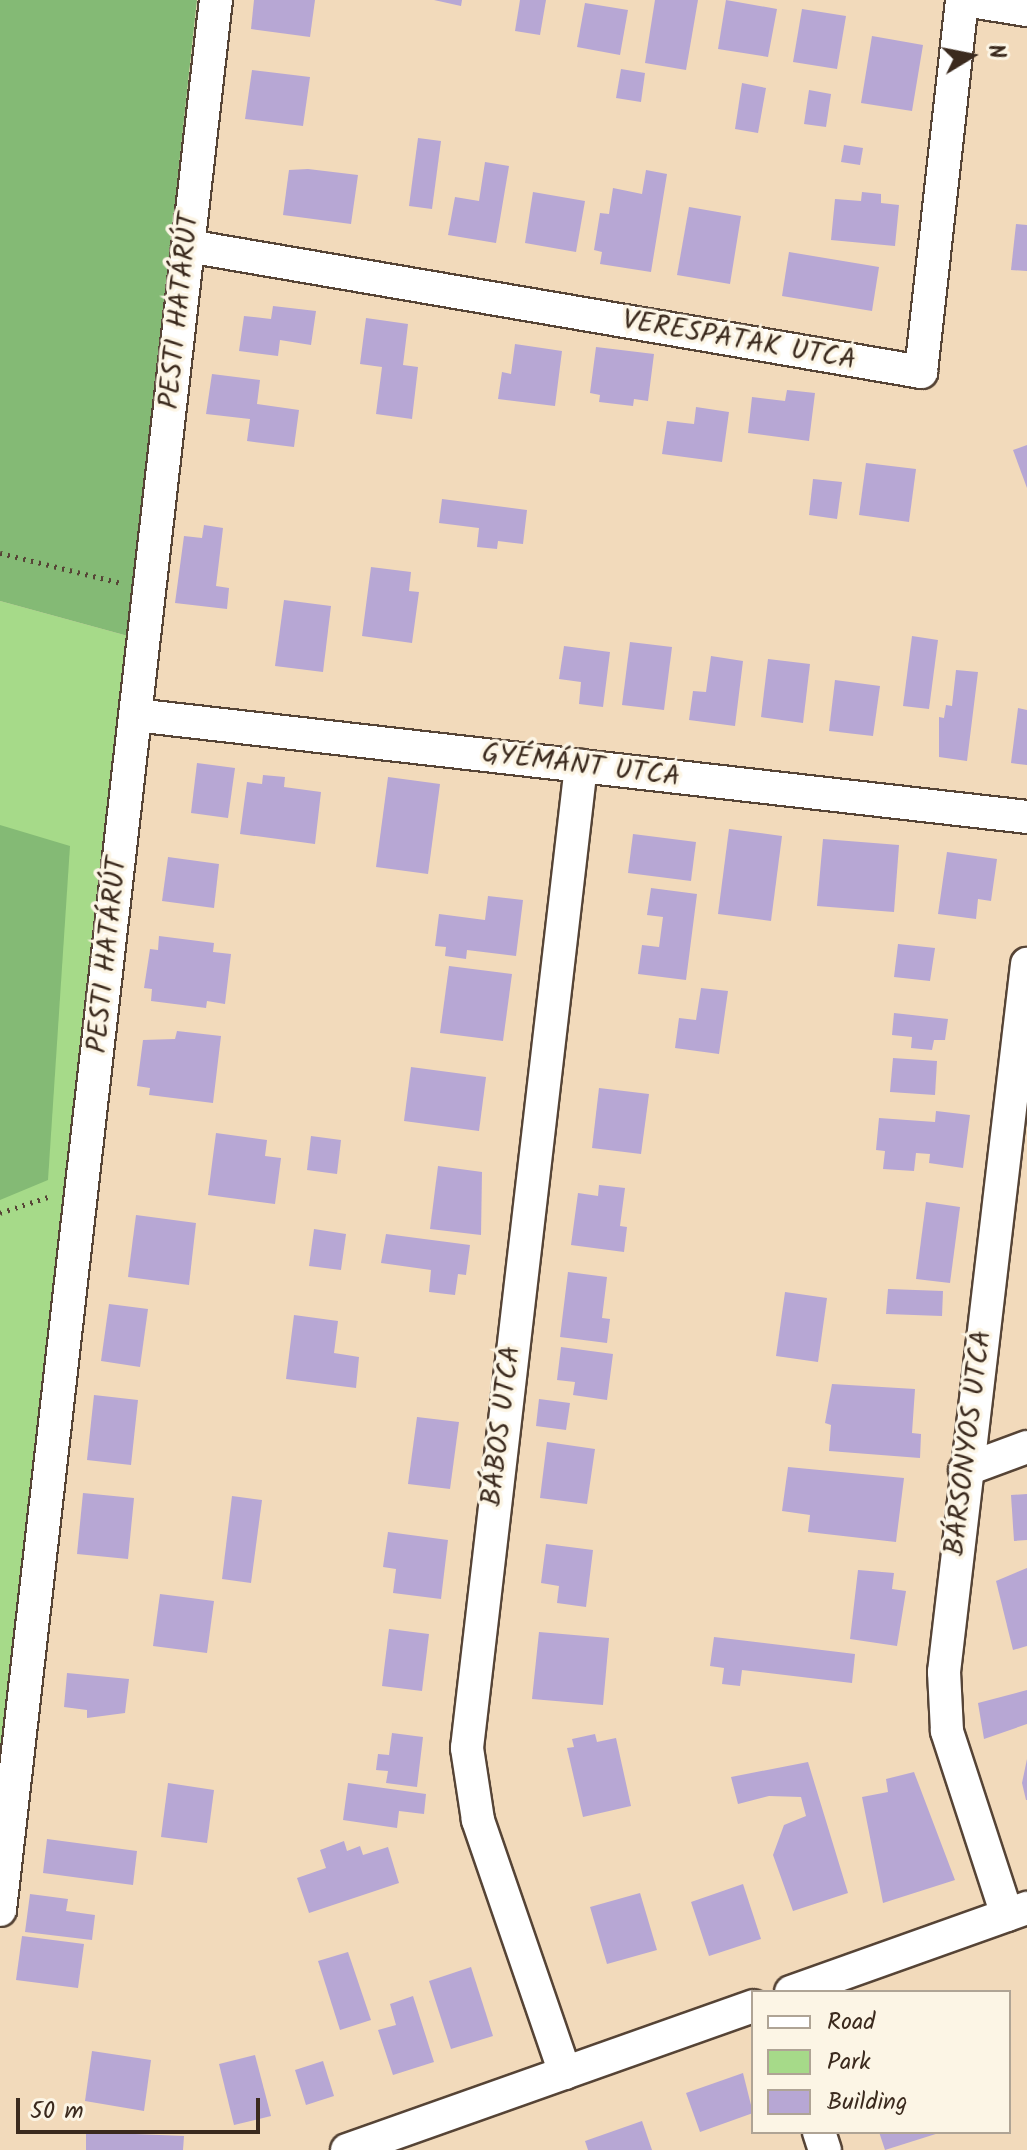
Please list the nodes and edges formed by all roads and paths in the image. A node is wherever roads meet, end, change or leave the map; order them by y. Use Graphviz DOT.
graph roads {
  1 [pos="216,0"];
  2 [pos="964,0"];
  3 [pos="1027,10"];
  4 [pos="188,246"];
  5 [pos="0,553"];
  6 [pos="149,590"];
  7 [pos="135,715"];
  8 [pos="581,766"];
  9 [pos="1027,817"];
  10 [pos="1027,964"];
  11 [pos="82,1185"];
  12 [pos="0,1213"];
  13 [pos="1027,1447"];
  14 [pos="965,1470"];
  15 [pos="0,1910"];
  16 [pos="1017,1912"];
  17 [pos="797,1990"];
  18 [pos="751,2007"];
  19 [pos="565,2073"];
  20 [pos="347,2150"];
  1 -- 4 [label="street, PESTI HATÁRÚT"];
  2 -- 3 [label="street"];
  2 -- 4 [label="street, VERESPATAK UTCA"];
  4 -- 6 [label="street, PESTI HATÁRÚT"];
  5 -- 6 [label="path"];
  6 -- 7 [label="street, PESTI HATÁRÚT"];
  7 -- 8 [label="street, GYÉMÁNT UTCA"];
  7 -- 11 [label="street, PESTI HATÁRÚT"];
  8 -- 9 [label="street, GYÉMÁNT UTCA"];
  8 -- 19 [label="street, BÁBOS UTCA"];
  10 -- 14 [label="street, BÁRSONYOS UTCA"];
  11 -- 12 [label="path"];
  11 -- 15 [label="street, PESTI HATÁRÚT"];
  13 -- 14 [label="street"];
  14 -- 16 [label="street, BÁRSONYOS UTCA"];
  16 -- 17 [label="street"];
  18 -- 19 [label="street"];
  19 -- 20 [label="street"];
}
